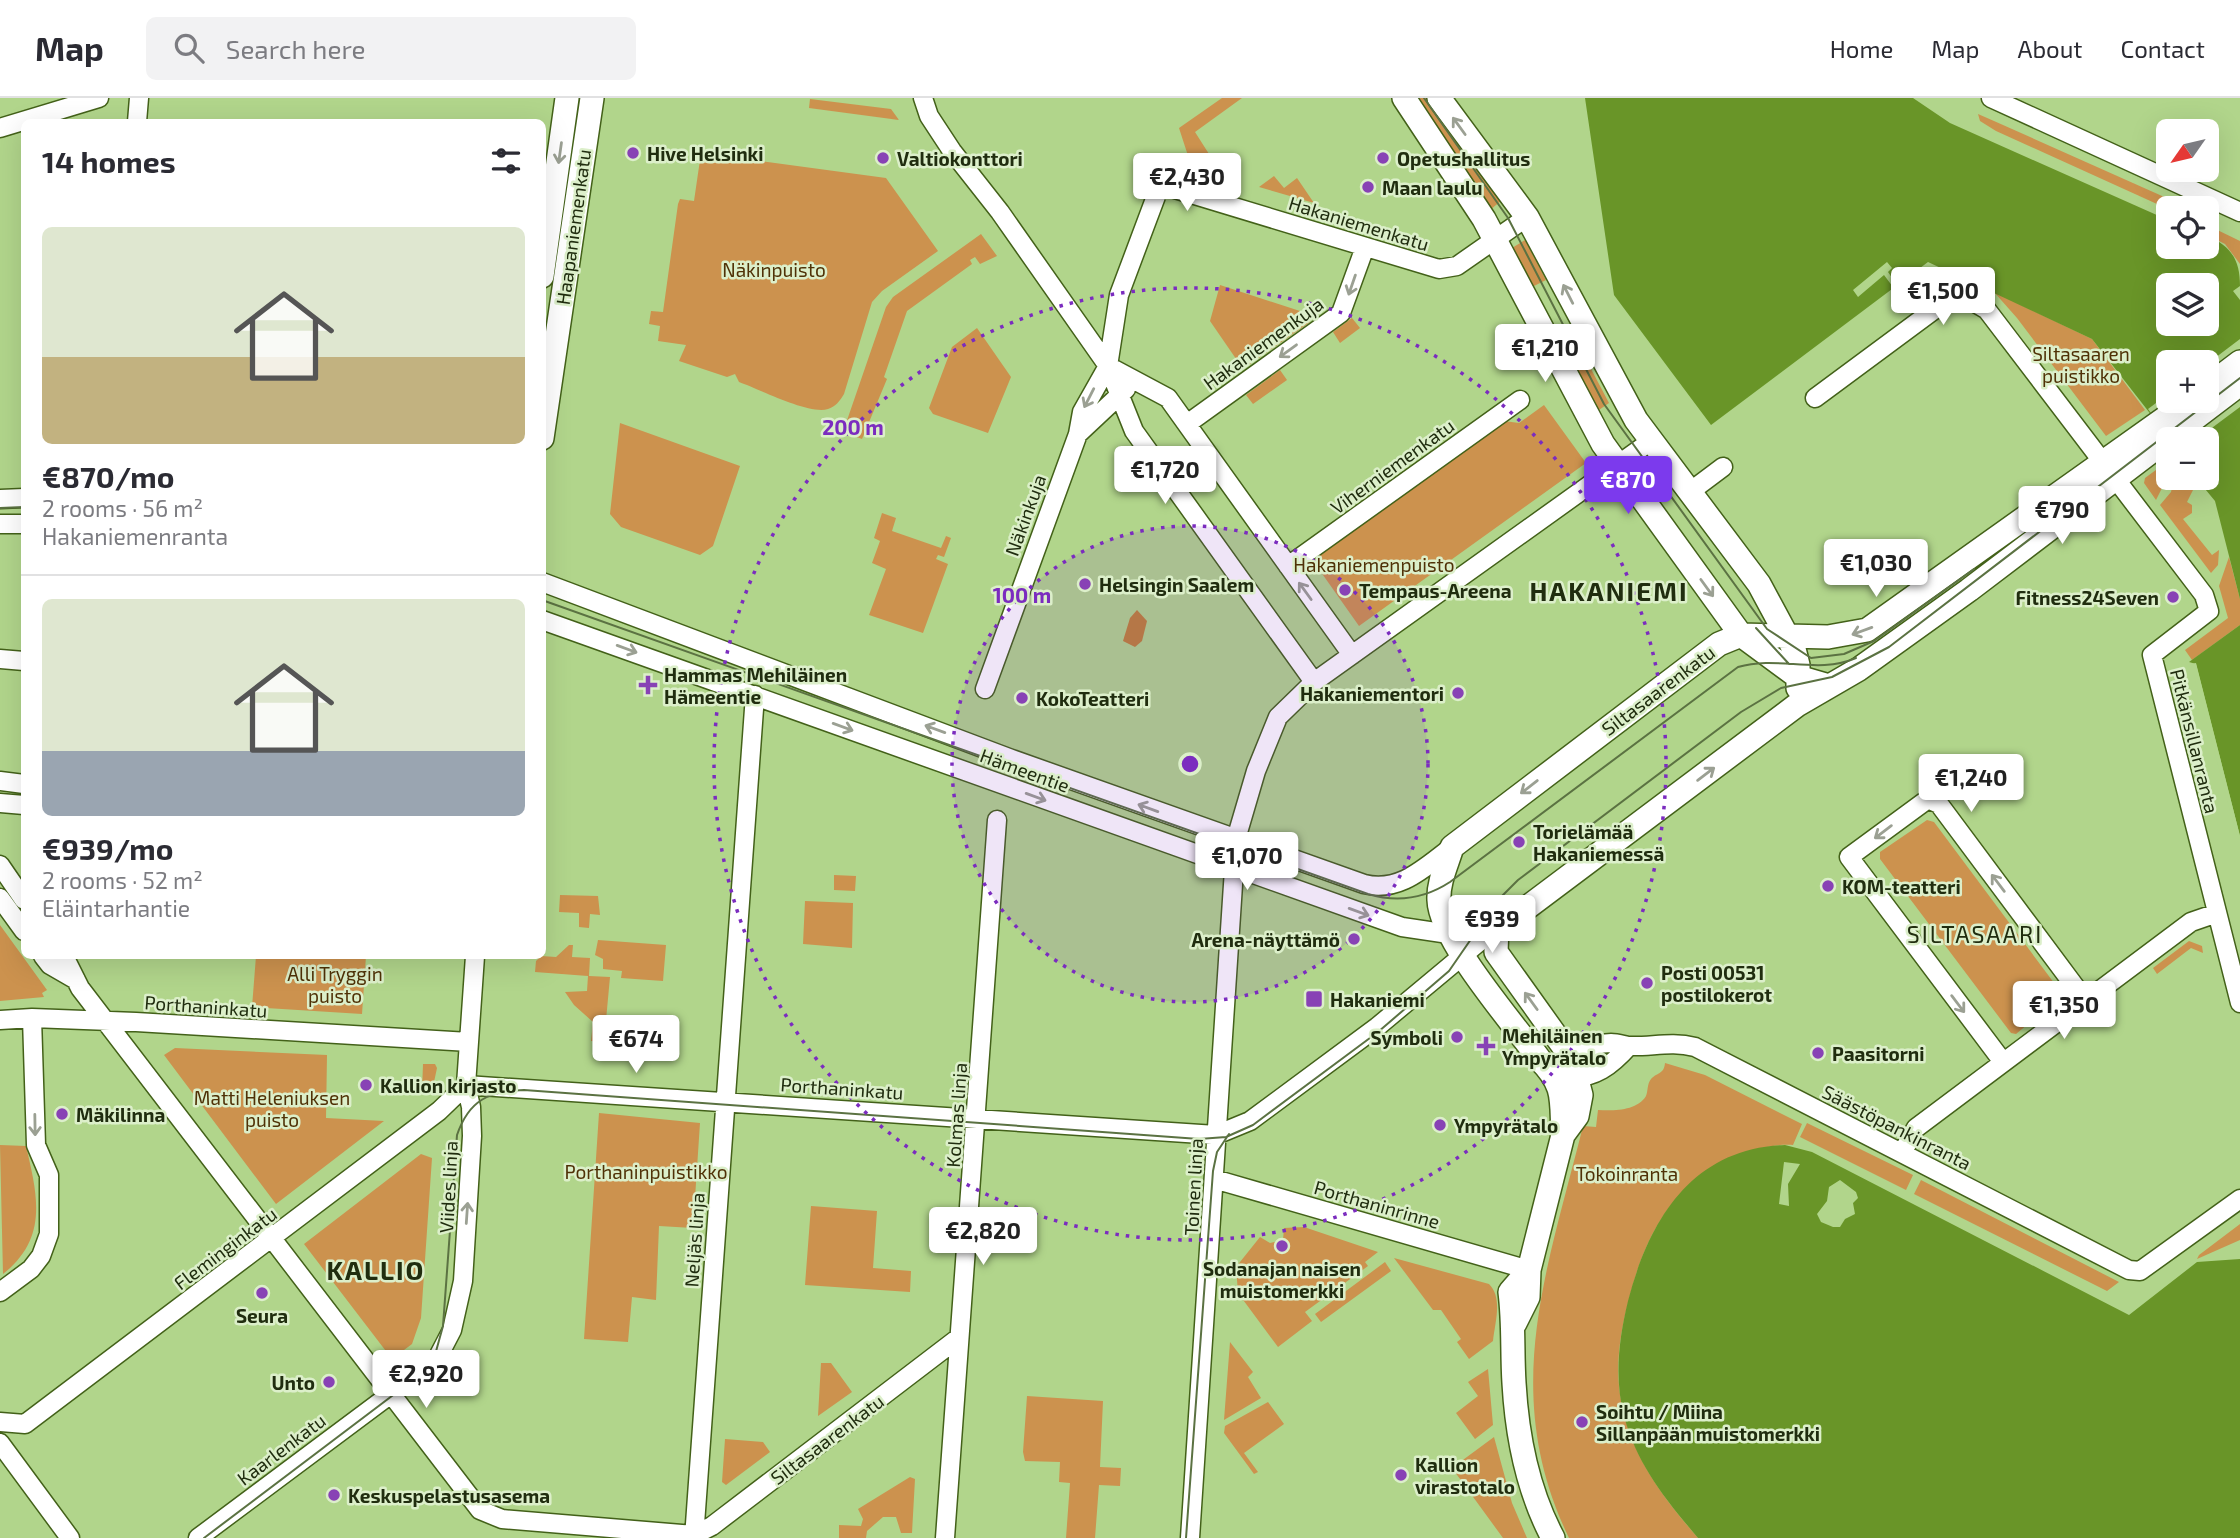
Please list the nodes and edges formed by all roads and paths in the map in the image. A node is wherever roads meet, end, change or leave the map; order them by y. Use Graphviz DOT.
graph roads {
  1 [pos="99,98"];
  2 [pos="139,98"];
  3 [pos="567,98"];
  4 [pos="592,98"];
  5 [pos="923,98"];
  6 [pos="1404,98"];
  7 [pos="1439,98"];
  8 [pos="1991,98"];
  9 [pos="30,119"];
  10 [pos="137,119"];
  11 [pos="21,122"];
  12 [pos="0,128"];
  13 [pos="1168,187"];
  14 [pos="2240,212"];
  15 [pos="1527,217"];
  16 [pos="1494,238"];
  17 [pos="1365,247"];
  18 [pos="546,248"];
  19 [pos="2240,362"];
  20 [pos="1108,366"];
  21 [pos="1135,378"];
  22 [pos="2219,378"];
  23 [pos="2240,384"];
  24 [pos="1119,397"];
  25 [pos="1815,398"];
  26 [pos="1520,400"];
  27 [pos="546,411"];
  28 [pos="2179,413"];
  29 [pos="1187,424"];
  30 [pos="2167,427"];
  31 [pos="2169,427"];
  32 [pos="1078,434"];
  33 [pos="2156,436"];
  34 [pos="1651,441"];
  35 [pos="1618,465"];
  36 [pos="1723,467"];
  37 [pos="2110,470"];
  38 [pos="1691,491"];
  39 [pos="21,498"];
  40 [pos="0,499"];
  41 [pos="0,524"];
  42 [pos="21,524"];
  43 [pos="1288,566"];
  44 [pos="546,584"];
  45 [pos="546,621"];
  46 [pos="1741,635"];
  47 [pos="1790,639"];
  48 [pos="1352,655"];
  49 [pos="0,659"];
  50 [pos="21,661"];
  51 [pos="1798,677"];
  52 [pos="1314,681"];
  53 [pos="1829,686"];
  54 [pos="985,688"];
  55 [pos="755,695"];
  56 [pos="1797,705"];
  57 [pos="0,781"];
  58 [pos="21,784"];
  59 [pos="0,803"];
  60 [pos="21,805"];
  61 [pos="997,820"];
  62 [pos="1236,839"];
  63 [pos="1452,847"];
  64 [pos="0,865"];
  65 [pos="1234,867"];
  66 [pos="21,896"];
  67 [pos="0,898"];
  68 [pos="2217,913"];
  69 [pos="1497,926"];
  70 [pos="21,927"];
  71 [pos="1449,934"];
  72 [pos="1463,954"];
  73 [pos="45,959"];
  74 [pos="66,959"];
  75 [pos="475,959"];
  76 [pos="76,980"];
  77 [pos="2085,1000"];
  78 [pos="2240,1003"];
  79 [pos="32,1018"];
  80 [pos="0,1020"];
  81 [pos="108,1022"];
  82 [pos="469,1042"];
  83 [pos="1629,1046"];
  84 [pos="2003,1062"];
  85 [pos="1575,1067"];
  86 [pos="1555,1075"];
  87 [pos="466,1085"];
  88 [pos="726,1101"];
  89 [pos="978,1119"];
  90 [pos="1216,1135"];
  91 [pos="1563,1135"];
  92 [pos="1902,1153"];
  93 [pos="1214,1179"];
  94 [pos="2240,1199"];
  95 [pos="272,1239"];
  96 [pos="1529,1270"];
  97 [pos="0,1292"];
  98 [pos="957,1339"];
  99 [pos="390,1394"];
  100 [pos="0,1422"];
  101 [pos="0,1443"];
  102 [pos="617,1533"];
  103 [pos="694,1537"];
  104 [pos="70,1538"];
  105 [pos="198,1538"];
  106 [pos="945,1538"];
  107 [pos="1190,1538"];
  108 [pos="1553,1538"];
  1 -- 9 [label="street"];
  2 -- 10 [label="street"];
  3 -- 18 [label="main road, Haapaniemenkatu, one-way"];
  4 -- 27 [label="main road, Haapaniemenkatu"];
  5 -- 20 [label="street"];
  6 -- 16 [label="main road"];
  15 -- 7 [label="main road, one-way"];
  8 -- 14 [label="street"];
  11 -- 12 [label="street"];
  13 -- 17 [label="street, Hakaniemenkatu"];
  13 -- 20 [label="street, Näkinkuja"];
  15 -- 16 [label="street, Hakaniemenkatu"];
  34 -- 15 [label="main road, one-way"];
  16 -- 17 [label="street, Hakaniemenkatu"];
  16 -- 35 [label="main road"];
  17 -- 29 [label="street, Hakaniemenkuja, one-way"];
  19 -- 22 [label="main road"];
  20 -- 21 [label="street"];
  20 -- 24 [label="street"];
  20 -- 32 [label="street, Näkinkuja, one-way"];
  21 -- 24 [label="street, Näkinkuja"];
  21 -- 29 [label="street"];
  23 -- 31 [label="main road"];
  24 -- 32 [label="street, Näkinkuja"];
  24 -- 52 [label="street"];
  25 -- 37 [label="street"];
  26 -- 43 [label="street, Viherniemenkatu"];
  28 -- 30 [label="main road"];
  29 -- 43 [label="street"];
  32 -- 54 [label="street, Näkinkuja"];
  33 -- 37 [label="main road, Siltasaarenkatu"];
  34 -- 35 [label="street, Toinen linja"];
  34 -- 38 [label="main road"];
  35 -- 46 [label="main road, one-way"];
  35 -- 48 [label="street, Toinen linja"];
  36 -- 38 [label="street"];
  37 -- 47 [label="main road, Siltasaarenkatu, one-way"];
  37 -- 53 [label="main road, Siltasaarenkatu"];
  37 -- 68 [label="street, Pitkänsillanranta"];
  38 -- 47 [label="main road"];
  39 -- 40 [label="street"];
  41 -- 42 [label="street"];
  48 -- 43 [label="street, one-way"];
  62 -- 44 [label="street, Hämeentie, one-way"];
  45 -- 55 [label="street, Hämeentie, one-way"];
  46 -- 47 [label="main road, Siltasaarenkatu"];
  46 -- 51 [label="main road"];
  46 -- 63 [label="main road, Siltasaarenkatu, one-way"];
  47 -- 51 [label="main road"];
  48 -- 52 [label="street, Toinen linja"];
  49 -- 50 [label="street"];
  51 -- 53 [label="main road"];
  51 -- 56 [label="main road"];
  52 -- 62 [label="street, Toinen linja"];
  53 -- 56 [label="main road, Siltasaarenkatu"];
  55 -- 65 [label="street, Hämeentie, one-way"];
  55 -- 88 [label="street, Neljäs linja"];
  69 -- 56 [label="main road, Siltasaarenkatu, one-way"];
  57 -- 58 [label="street"];
  59 -- 60 [label="street"];
  61 -- 89 [label="street, Kolmas linja"];
  62 -- 63 [label="street, Hämeentie"];
  62 -- 65 [label="street, Toinen linja"];
  63 -- 71 [label="main road"];
  64 -- 66 [label="street"];
  65 -- 71 [label="street, Hämeentie, one-way"];
  65 -- 90 [label="street, Toinen linja"];
  67 -- 70 [label="street"];
  68 -- 77 [label="street"];
  68 -- 78 [label="street, Pitkänsillanranta"];
  69 -- 71 [label="street, Hämeentie"];
  69 -- 72 [label="street, Siltasaarenkatu"];
  85 -- 69 [label="main road, one-way"];
  71 -- 72 [label="main road"];
  72 -- 86 [label="main road"];
  72 -- 90 [label="street, Siltasaarenkatu"];
  73 -- 76 [label="street"];
  74 -- 76 [label="street"];
  75 -- 82 [label="street, Viides linja"];
  76 -- 81 [label="street"];
  77 -- 84 [label="street"];
  77 -- 84 [label="street, one-way"];
  79 -- 80 [label="street, Porthaninkatu"];
  79 -- 81 [label="street, Porthaninkatu"];
  79 -- 97 [label="street, one-way"];
  81 -- 82 [label="street, Porthaninkatu"];
  81 -- 95 [label="street"];
  82 -- 87 [label="street, Viides linja"];
  83 -- 85 [label="street, Säästöpankinranta"];
  83 -- 85 [label="street, Säästöpankinranta"];
  83 -- 92 [label="street, Säästöpankinranta"];
  84 -- 92 [label="street"];
  85 -- 86 [label="street, Säästöpankinranta"];
  85 -- 91 [label="main road"];
  86 -- 91 [label="main road"];
  87 -- 88 [label="street, Porthaninkatu"];
  87 -- 95 [label="street, Fleminginkatu"];
  99 -- 87 [label="street, Viides linja, one-way"];
  88 -- 89 [label="street, Porthaninkatu"];
  88 -- 103 [label="street, Neljäs linja"];
  89 -- 90 [label="street, Porthaninkatu"];
  89 -- 98 [label="street, Kolmas linja"];
  90 -- 93 [label="street, Toinen linja"];
  91 -- 96 [label="main road"];
  92 -- 94 [label="street, Säästöpankinranta"];
  93 -- 96 [label="street, Porthaninrinne"];
  93 -- 107 [label="street, Toinen linja"];
  95 -- 99 [label="street"];
  95 -- 100 [label="street, Fleminginkatu"];
  96 -- 108 [label="main road"];
  98 -- 103 [label="street, Siltasaarenkatu"];
  98 -- 106 [label="street, Kolmas linja"];
  99 -- 102 [label="street"];
  99 -- 105 [label="street, Kaarlenkatu"];
  101 -- 104 [label="street"];
  102 -- 103 [label="street"];
}
